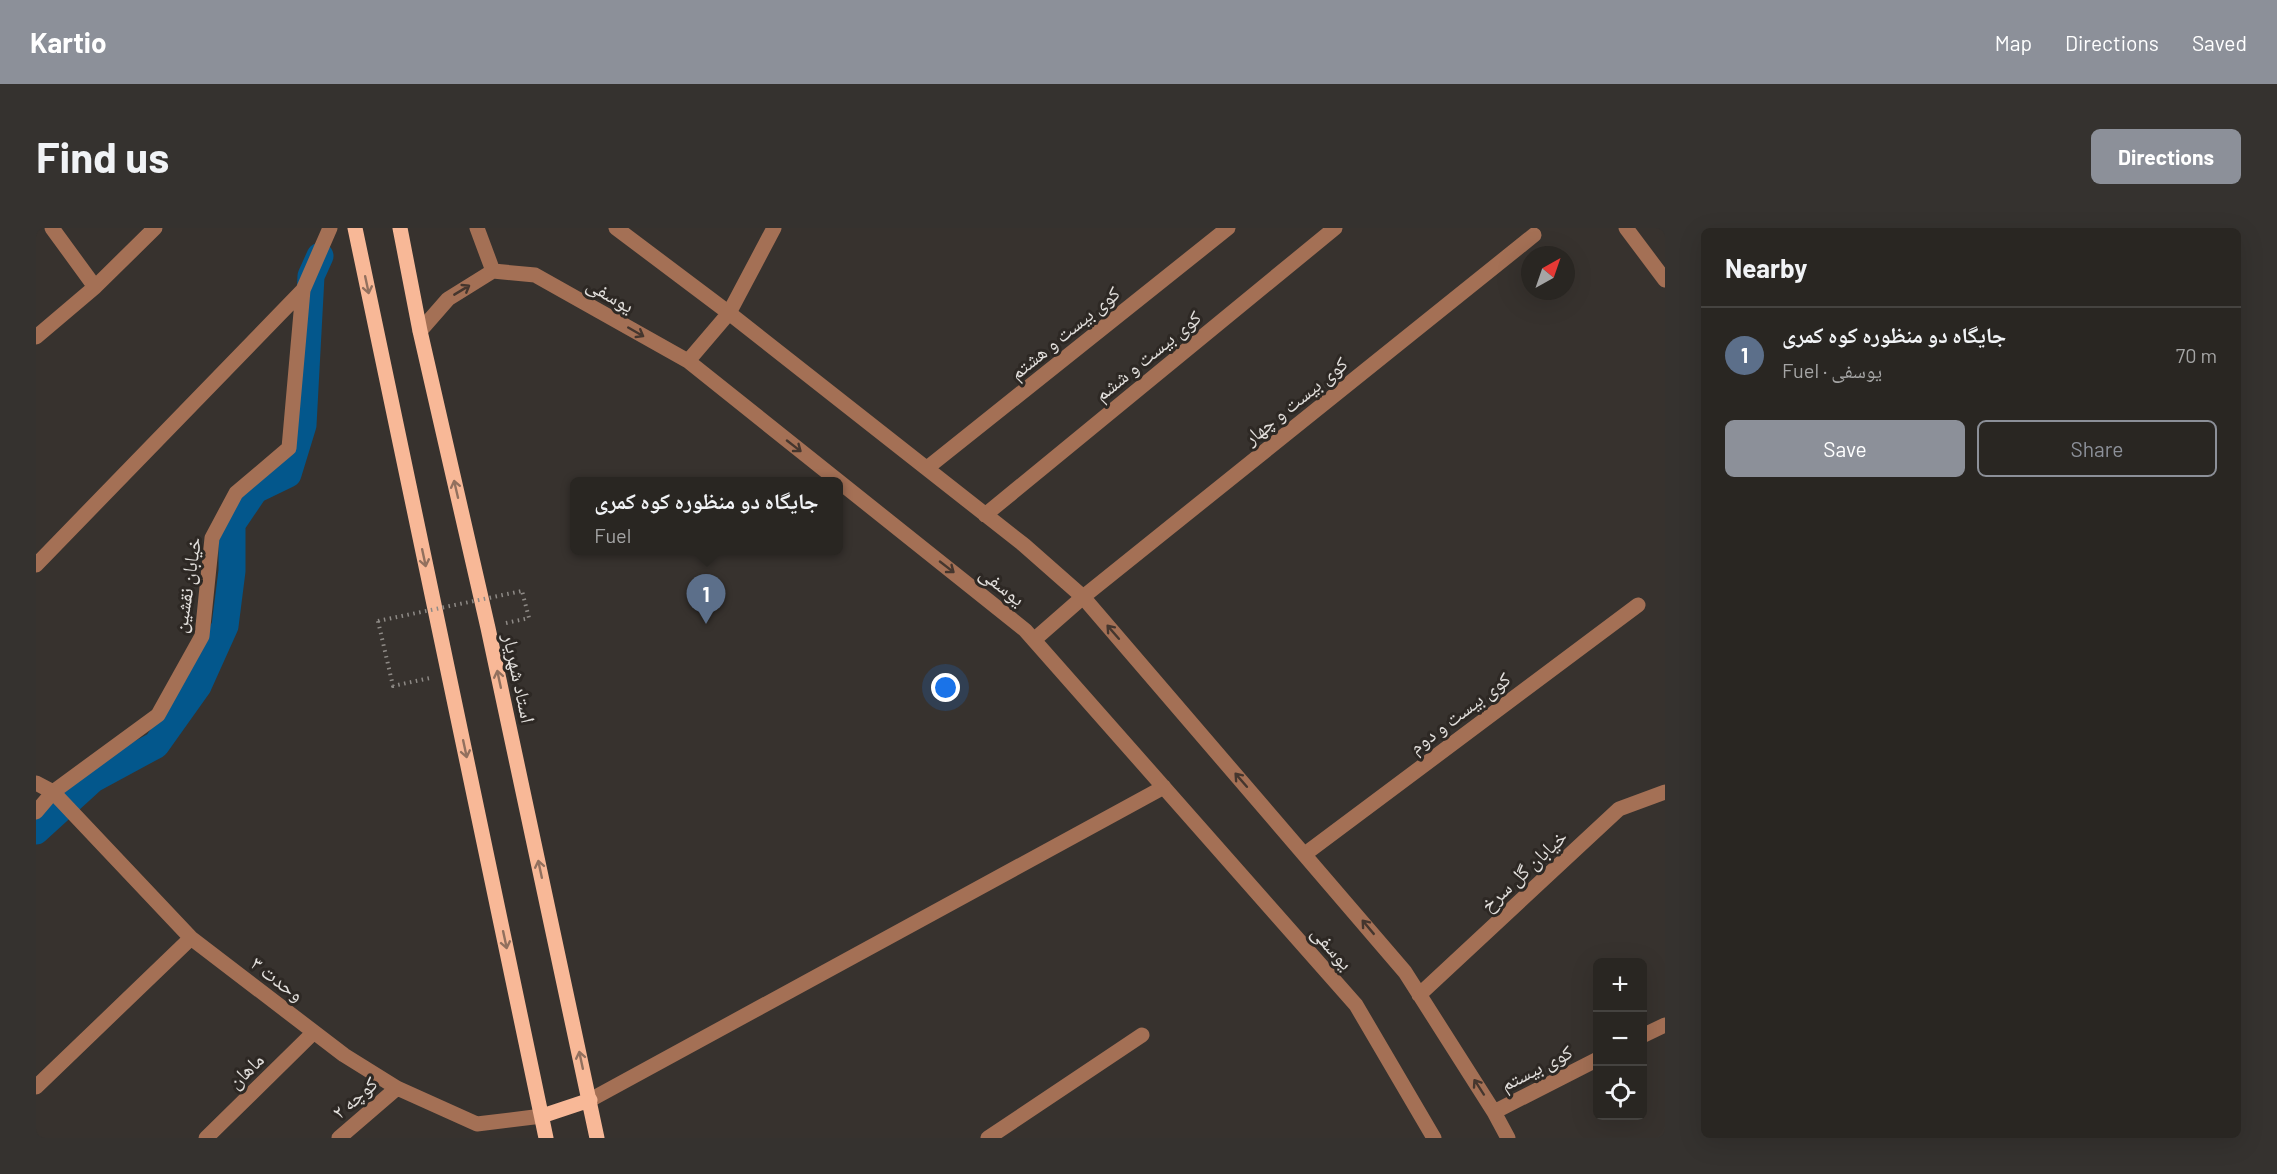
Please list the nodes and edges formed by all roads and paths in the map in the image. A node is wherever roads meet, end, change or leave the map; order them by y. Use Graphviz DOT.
graph roads {
  1 [pos="52,228"];
  2 [pos="155,228"];
  3 [pos="330,228"];
  4 [pos="355,228"];
  5 [pos="400,228"];
  6 [pos="477,228"];
  7 [pos="616,228"];
  8 [pos="774,228"];
  9 [pos="1228,228"];
  10 [pos="1335,228"];
  11 [pos="1626,228"];
  12 [pos="1534,235"];
  13 [pos="493,272"];
  14 [pos="1665,280"];
  15 [pos="95,287"];
  16 [pos="303,290"];
  17 [pos="729,314"];
  18 [pos="420,331"];
  19 [pos="36,338"];
  20 [pos="688,361"];
  21 [pos="927,468"];
  22 [pos="834,477"];
  23 [pos="843,484"];
  24 [pos="985,515"];
  25 [pos="36,565"];
  26 [pos="1083,597"];
  27 [pos="1638,605"];
  28 [pos="529,618"];
  29 [pos="1035,639"];
  30 [pos="449,674"];
  31 [pos="36,783"];
  32 [pos="1164,787"];
  33 [pos="53,792"];
  34 [pos="1665,792"];
  35 [pos="36,812"];
  36 [pos="1305,854"];
  37 [pos="191,938"];
  38 [pos="1419,995"];
  39 [pos="1665,1025"];
  40 [pos="314,1032"];
  41 [pos="1647,1034"];
  42 [pos="1142,1035"];
  43 [pos="1593,1062"];
  44 [pos="36,1087"];
  45 [pos="397,1088"];
  46 [pos="590,1100"];
  47 [pos="1494,1112"];
  48 [pos="542,1116"];
  49 [pos="206,1138"];
  50 [pos="339,1138"];
  51 [pos="546,1138"];
  52 [pos="597,1138"];
  53 [pos="988,1138"];
  54 [pos="1434,1138"];
  55 [pos="1508,1138"];
  1 -- 15 [label="street"];
  2 -- 15 [label="street"];
  3 -- 16 [label="street"];
  4 -- 30 [label="main road, one-way"];
  5 -- 18 [label="main road, استاد شهریار"];
  6 -- 13 [label="street"];
  7 -- 17 [label="street, یوسفی"];
  8 -- 17 [label="street"];
  9 -- 21 [label="street, کوی بیست و هشتم"];
  10 -- 24 [label="street, کوی بیست و ششم"];
  11 -- 14 [label="street"];
  12 -- 26 [label="street, کوی بیست و چهار"];
  18 -- 13 [label="street, one-way"];
  13 -- 20 [label="street, یوسفی, one-way"];
  15 -- 19 [label="street"];
  16 -- 25 [label="street"];
  16 -- 33 [label="street, خیابان نقشین"];
  17 -- 20 [label="street"];
  17 -- 21 [label="street, یوسفی"];
  46 -- 18 [label="main road, استاد شهریار, one-way"];
  20 -- 22 [label="street, یوسفی, one-way"];
  21 -- 24 [label="street, یوسفی"];
  23 -- 29 [label="street, یوسفی, one-way"];
  24 -- 26 [label="street, یوسفی"];
  26 -- 29 [label="street, کوی بیست و چهار"];
  36 -- 26 [label="street, یوسفی, one-way"];
  27 -- 36 [label="street, کوی بیست و دوم"];
  28 -- 30 [label="path, bridge"];
  29 -- 32 [label="street, یوسفی"];
  30 -- 48 [label="main road, one-way"];
  31 -- 33 [label="street, وحدت ۳"];
  32 -- 46 [label="street"];
  32 -- 54 [label="street, یوسفی"];
  33 -- 35 [label="street, خیابان نقشین"];
  33 -- 37 [label="street, وحدت ۳"];
  34 -- 38 [label="street, خیابان گل سرخ"];
  38 -- 36 [label="street, یوسفی, one-way"];
  37 -- 40 [label="street, وحدت ۳"];
  37 -- 44 [label="street"];
  47 -- 38 [label="street, یوسفی, one-way"];
  39 -- 41 [label="street"];
  40 -- 45 [label="street, وحدت ۳"];
  40 -- 49 [label="street, ماهان"];
  42 -- 53 [label="street"];
  43 -- 47 [label="street, کوی بیستم"];
  45 -- 48 [label="street, وحدت ۳"];
  45 -- 50 [label="street, کوچه ۲"];
  46 -- 48 [label="main road"];
  46 -- 52 [label="main road, استاد شهریار"];
  47 -- 55 [label="street, یوسفی"];
  48 -- 51 [label="main road"];
}
